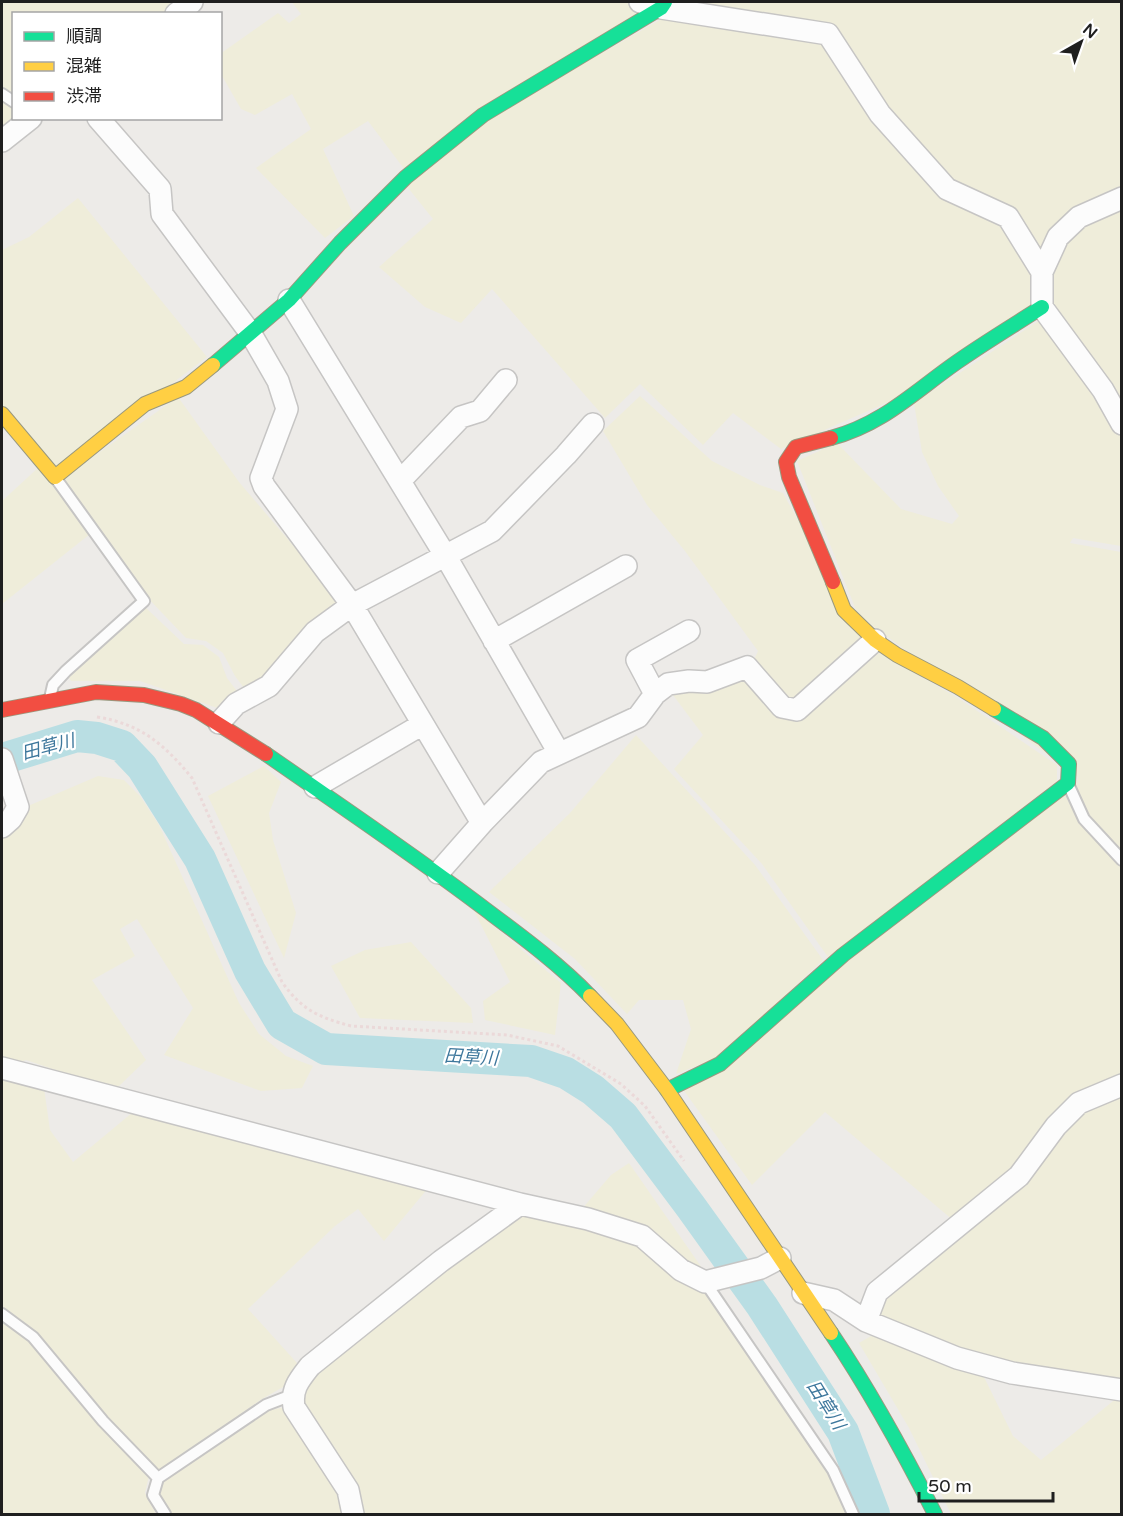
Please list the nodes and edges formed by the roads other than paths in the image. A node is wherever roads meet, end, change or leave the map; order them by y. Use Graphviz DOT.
graph roads {
  1 [pos="192,2"];
  2 [pos="640,2"];
  3 [pos="663,5"];
  4 [pos="179,12"];
  5 [pos="29,120"];
  6 [pos="100,120"];
  7 [pos="2,141"];
  8 [pos="1122,198"];
  9 [pos="1042,272"];
  10 [pos="289,300"];
  11 [pos="1042,307"];
  12 [pos="251,334"];
  13 [pos="507,380"];
  14 [pos="2,414"];
  15 [pos="593,424"];
  16 [pos="1122,424"];
  17 [pos="55,477"];
  18 [pos="400,481"];
  19 [pos="445,555"];
  20 [pos="626,566"];
  21 [pos="352,605"];
  22 [pos="689,631"];
  23 [pos="875,640"];
  24 [pos="494,641"];
  25 [pos="655,694"];
  26 [pos="50,701"];
  27 [pos="2,710"];
  28 [pos="219,723"];
  29 [pos="423,724"];
  30 [pos="559,753"];
  31 [pos="2,759"];
  32 [pos="1068,783"];
  33 [pos="315,787"];
  34 [pos="482,823"];
  35 [pos="2,827"];
  36 [pos="1122,860"];
  37 [pos="438,873"];
  38 [pos="2,1068"];
  39 [pos="1122,1085"];
  40 [pos="667,1090"];
  41 [pos="520,1204"];
  42 [pos="780,1258"];
  43 [pos="705,1281"];
  44 [pos="803,1293"];
  45 [pos="2,1314"];
  46 [pos="866,1321"];
  47 [pos="1122,1390"];
  48 [pos="292,1395"];
  49 [pos="158,1478"];
  50 [pos="165,1515"];
  51 [pos="353,1515"];
  52 [pos="853,1515"];
  53 [pos="935,1515"];
  1 -- 4 [label="street"];
  2 -- 3 [label="street"];
  3 -- 9 [label="street"];
  3 -- 10 [label="street"];
  5 -- 7 [label="street"];
  6 -- 12 [label="street"];
  8 -- 9 [label="street"];
  9 -- 11 [label="street"];
  10 -- 12 [label="street"];
  10 -- 18 [label="street"];
  11 -- 16 [label="street"];
  11 -- 23 [label="street"];
  12 -- 17 [label="street"];
  12 -- 21 [label="street"];
  13 -- 18 [label="street"];
  14 -- 17 [label="street"];
  15 -- 19 [label="street"];
  17 -- 26 [label="lane"];
  18 -- 19 [label="street"];
  19 -- 21 [label="street"];
  19 -- 24 [label="street"];
  20 -- 24 [label="street"];
  21 -- 28 [label="street"];
  21 -- 29 [label="street"];
  22 -- 25 [label="street"];
  23 -- 25 [label="street"];
  23 -- 32 [label="street"];
  24 -- 30 [label="street"];
  25 -- 30 [label="street"];
  26 -- 27 [label="street"];
  26 -- 28 [label="street"];
  28 -- 33 [label="street"];
  29 -- 33 [label="street"];
  29 -- 34 [label="street"];
  30 -- 34 [label="street"];
  31 -- 35 [label="street"];
  32 -- 36 [label="lane"];
  32 -- 40 [label="street"];
  33 -- 37 [label="street"];
  34 -- 37 [label="street"];
  37 -- 40 [label="street"];
  38 -- 41 [label="street"];
  39 -- 46 [label="street"];
  40 -- 42 [label="street"];
  41 -- 43 [label="street"];
  41 -- 48 [label="street"];
  42 -- 43 [label="street"];
  42 -- 44 [label="street"];
  43 -- 52 [label="lane"];
  44 -- 46 [label="street"];
  44 -- 53 [label="street"];
  45 -- 49 [label="lane"];
  46 -- 47 [label="street"];
  48 -- 49 [label="lane"];
  48 -- 51 [label="street"];
  49 -- 50 [label="lane"];
}
